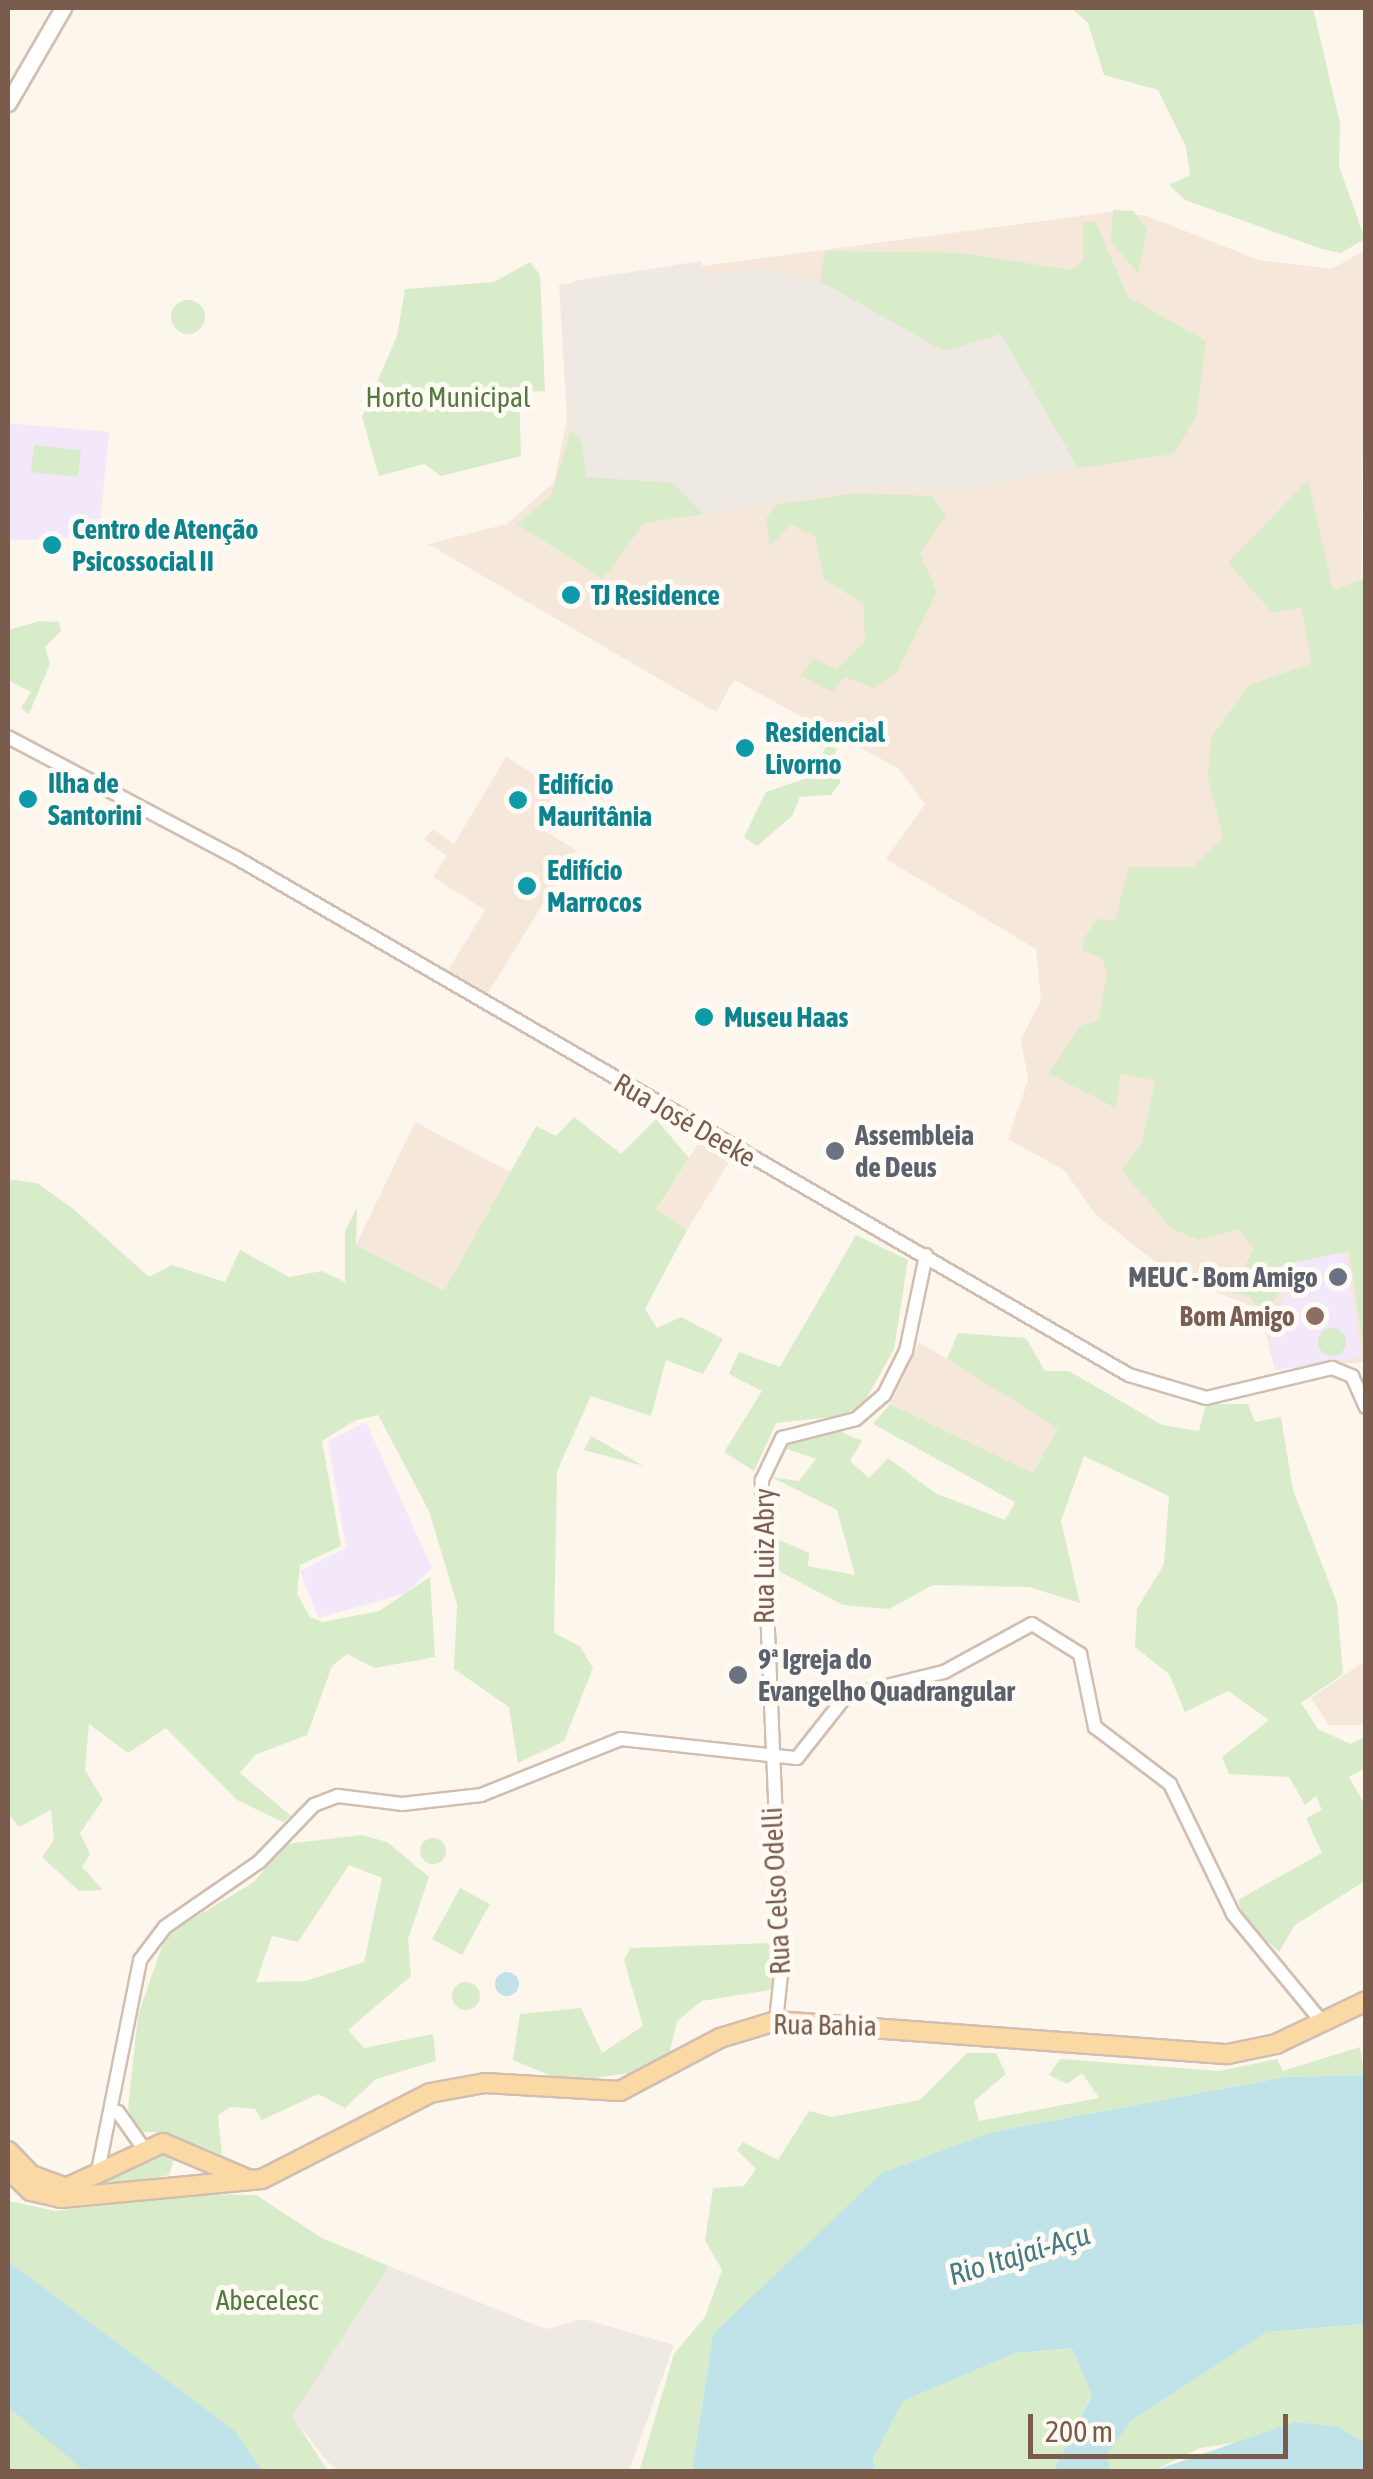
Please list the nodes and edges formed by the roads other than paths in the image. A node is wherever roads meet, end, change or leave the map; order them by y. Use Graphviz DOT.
graph roads {
  1 [pos="63,8"];
  2 [pos="8,103"];
  3 [pos="8,738"];
  4 [pos="926,1255"];
  5 [pos="1366,1407"];
  6 [pos="769,1761"];
  7 [pos="1366,2001"];
  8 [pos="776,2021"];
  9 [pos="1322,2023"];
  10 [pos="118,2108"];
  11 [pos="178,2147"];
  12 [pos="144,2149"];
  13 [pos="8,2152"];
  14 [pos="8,2169"];
  15 [pos="97,2176"];
  16 [pos="175,2181"];
  17 [pos="253,2181"];
  1 -- 2 [label="main road"];
  3 -- 4 [label="street, Rua José Deeke"];
  4 -- 5 [label="street, Rua José Deeke"];
  4 -- 6 [label="street, Rua Luiz Abry"];
  6 -- 8 [label="street, Rua Celso Odelli"];
  6 -- 9 [label="street"];
  6 -- 10 [label="street"];
  7 -- 9 [label="main road, Rua Bahia"];
  8 -- 9 [label="main road, Rua Bahia"];
  8 -- 17 [label="main road, Rua Bahia"];
  10 -- 12 [label="street"];
  10 -- 15 [label="street"];
  11 -- 12 [label="main road"];
  11 -- 16 [label="main road"];
  11 -- 17 [label="main road"];
  12 -- 15 [label="main road"];
  13 -- 15 [label="main road"];
  14 -- 16 [label="main road, Rua Bahia"];
  16 -- 17 [label="main road, Rua Bahia"];
}
